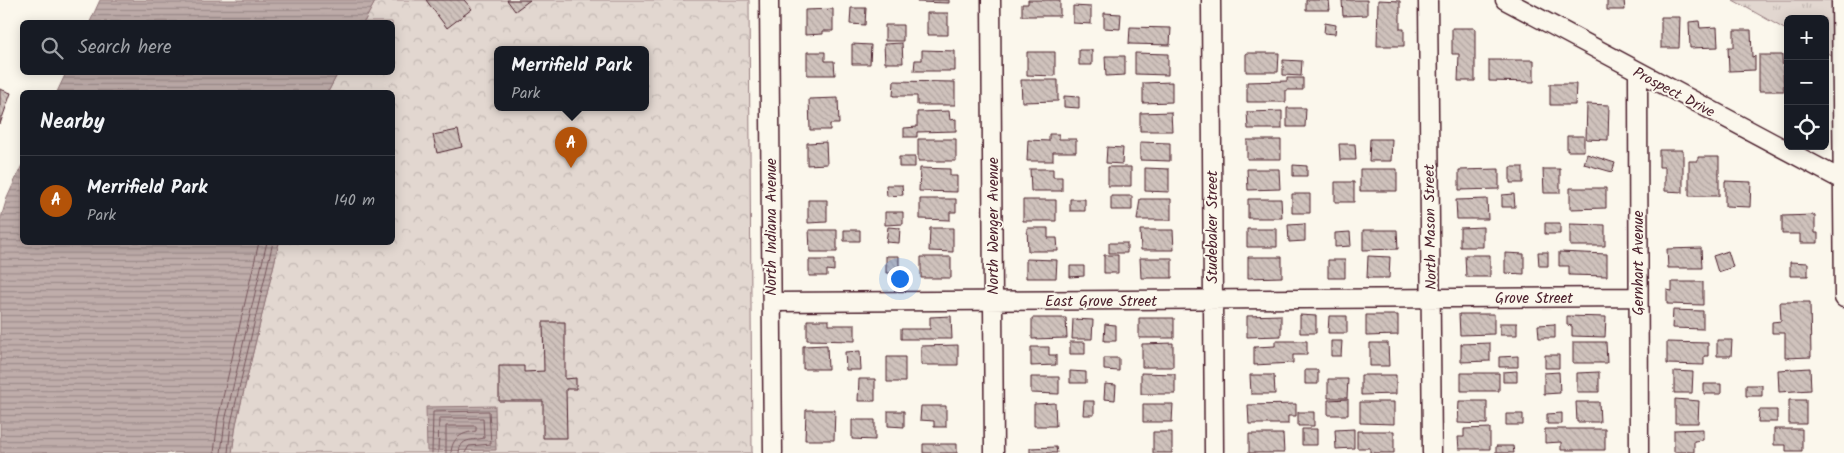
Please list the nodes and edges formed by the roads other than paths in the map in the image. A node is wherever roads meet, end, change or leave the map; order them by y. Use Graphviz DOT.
graph roads {
  1 [pos="769,0"];
  2 [pos="991,0"];
  3 [pos="1211,0"];
  4 [pos="1428,0"];
  5 [pos="1505,0"];
  6 [pos="1841,0"];
  7 [pos="1638,73"];
  8 [pos="1843,180"];
  9 [pos="1638,297"];
  10 [pos="1844,298"];
  11 [pos="1431,299"];
  12 [pos="1212,300"];
  13 [pos="993,301"];
  14 [pos="772,302"];
  15 [pos="773,453"];
  16 [pos="994,453"];
  17 [pos="1214,453"];
  18 [pos="1432,453"];
  19 [pos="1639,453"];
  1 -- 14 [label="street, North Indiana Avenue"];
  2 -- 13 [label="street, North Wenger Avenue"];
  3 -- 12 [label="street, Studebaker Street"];
  4 -- 11 [label="street, North Mason Street"];
  5 -- 7 [label="street, Prospect Drive"];
  6 -- 8 [label="street"];
  7 -- 8 [label="street, Prospect Drive"];
  7 -- 9 [label="street, Gernhart Avenue"];
  8 -- 10 [label="street"];
  9 -- 11 [label="street, Grove Street"];
  9 -- 19 [label="street, Gernhart Avenue"];
  11 -- 12 [label="street, East Grove Street"];
  11 -- 18 [label="street, North Mason Street"];
  12 -- 13 [label="street, East Grove Street"];
  12 -- 17 [label="street, Studebaker Street"];
  13 -- 14 [label="street, East Grove Street"];
  13 -- 16 [label="street, North Wenger Avenue"];
  14 -- 15 [label="street, North Indiana Avenue"];
}
